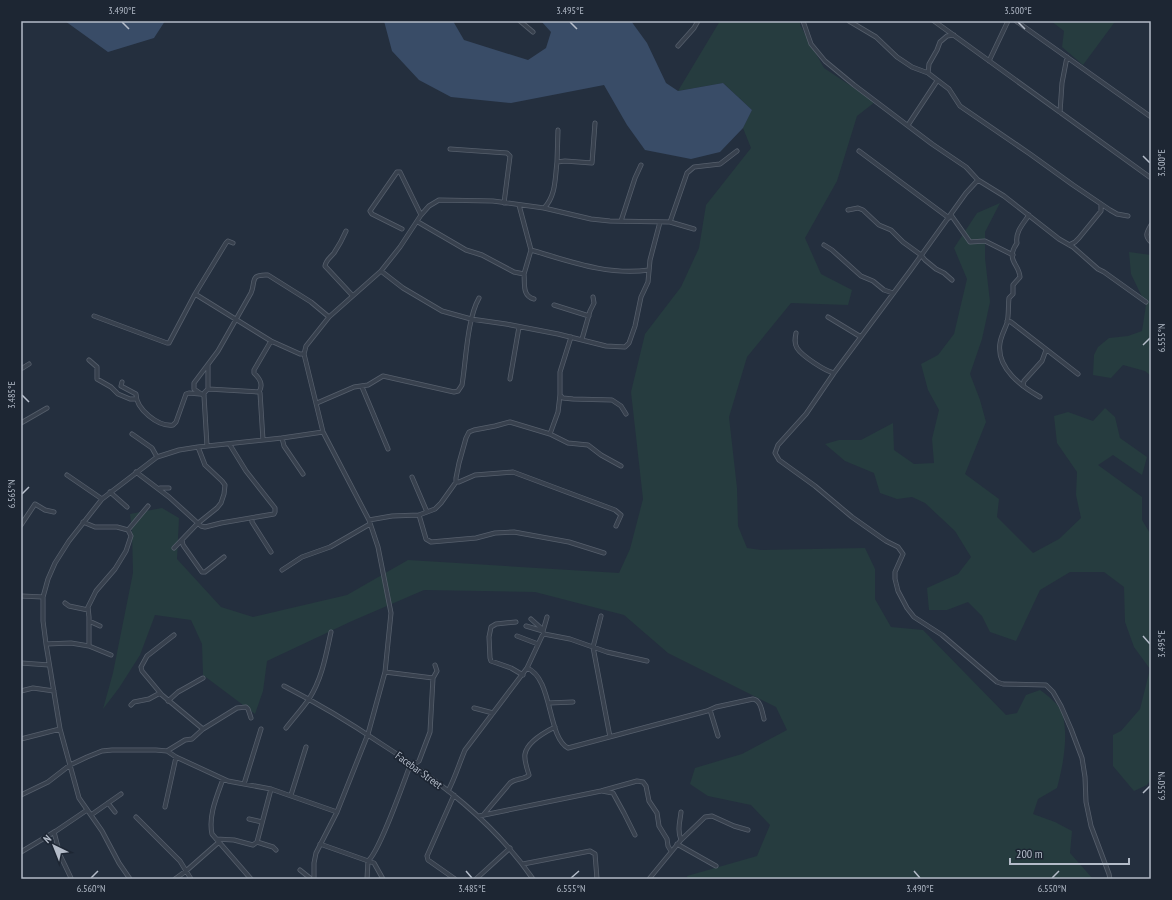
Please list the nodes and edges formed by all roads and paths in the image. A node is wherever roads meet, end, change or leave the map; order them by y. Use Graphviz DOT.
graph roads {
  1 [pos="520,21"];
  2 [pos="698,21"];
  3 [pos="803,21"];
  4 [pos="849,21"];
  5 [pos="934,21"];
  6 [pos="1008,21"];
  7 [pos="1016,21"];
  8 [pos="533,32"];
  9 [pos="954,35"];
  10 [pos="678,46"];
  11 [pos="1067,57"];
  12 [pos="989,61"];
  13 [pos="928,74"];
  14 [pos="937,82"];
  15 [pos="1060,112"];
  16 [pos="1151,117"];
  17 [pos="595,123"];
  18 [pos="908,125"];
  19 [pos="558,130"];
  20 [pos="450,149"];
  21 [pos="860,150"];
  22 [pos="737,151"];
  23 [pos="557,162"];
  24 [pos="641,165"];
  25 [pos="1151,178"];
  26 [pos="978,180"];
  27 [pos="504,203"];
  28 [pos="519,205"];
  29 [pos="1101,205"];
  30 [pos="544,208"];
  31 [pos="848,210"];
  32 [pos="1110,210"];
  33 [pos="1100,212"];
  34 [pos="421,215"];
  35 [pos="1029,215"];
  36 [pos="1128,216"];
  37 [pos="950,217"];
  38 [pos="621,221"];
  39 [pos="418,222"];
  40 [pos="660,222"];
  41 [pos="670,222"];
  42 [pos="1151,225"];
  43 [pos="402,229"];
  44 [pos="694,229"];
  45 [pos="346,231"];
  46 [pos="1151,242"];
  47 [pos="232,243"];
  48 [pos="824,245"];
  49 [pos="1070,245"];
  50 [pos="531,250"];
  51 [pos="921,255"];
  52 [pos="1012,255"];
  53 [pos="381,270"];
  54 [pos="649,270"];
  55 [pos="524,274"];
  56 [pos="952,280"];
  57 [pos="893,293"];
  58 [pos="195,294"];
  59 [pos="352,295"];
  60 [pos="479,298"];
  61 [pos="593,298"];
  62 [pos="534,299"];
  63 [pos="1146,302"];
  64 [pos="554,305"];
  65 [pos="94,316"];
  66 [pos="329,316"];
  67 [pos="588,316"];
  68 [pos="828,316"];
  69 [pos="236,319"];
  70 [pos="471,319"];
  71 [pos="1007,321"];
  72 [pos="519,327"];
  73 [pos="796,333"];
  74 [pos="571,337"];
  75 [pos="862,337"];
  76 [pos="582,339"];
  77 [pos="271,341"];
  78 [pos="1046,350"];
  79 [pos="304,354"];
  80 [pos="89,360"];
  81 [pos="29,364"];
  82 [pos="208,365"];
  83 [pos="21,370"];
  84 [pos="834,373"];
  85 [pos="1078,374"];
  86 [pos="510,379"];
  87 [pos="122,382"];
  88 [pos="1023,386"];
  89 [pos="362,387"];
  90 [pos="208,389"];
  91 [pos="259,392"];
  92 [pos="202,395"];
  93 [pos="561,397"];
  94 [pos="1040,397"];
  95 [pos="135,399"];
  96 [pos="317,403"];
  97 [pos="47,408"];
  98 [pos="626,414"];
  99 [pos="21,423"];
  100 [pos="323,432"];
  101 [pos="132,434"];
  102 [pos="550,434"];
  103 [pos="282,438"];
  104 [pos="263,440"];
  105 [pos="230,445"];
  106 [pos="207,446"];
  107 [pos="198,447"];
  108 [pos="388,448"];
  109 [pos="157,457"];
  110 [pos="621,466"];
  111 [pos="136,472"];
  112 [pos="303,474"];
  113 [pos="67,475"];
  114 [pos="412,477"];
  115 [pos="456,482"];
  116 [pos="159,488"];
  117 [pos="169,488"];
  118 [pos="110,492"];
  119 [pos="102,499"];
  120 [pos="148,506"];
  121 [pos="127,507"];
  122 [pos="54,512"];
  123 [pos="427,512"];
  124 [pos="419,515"];
  125 [pos="252,518"];
  126 [pos="83,522"];
  127 [pos="369,522"];
  128 [pos="197,524"];
  129 [pos="21,525"];
  130 [pos="616,526"];
  131 [pos="128,530"];
  132 [pos="182,540"];
  133 [pos="174,548"];
  134 [pos="271,552"];
  135 [pos="604,553"];
  136 [pos="224,557"];
  137 [pos="282,570"];
  138 [pos="21,596"];
  139 [pos="43,597"];
  140 [pos="65,603"];
  141 [pos="88,610"];
  142 [pos="601,616"];
  143 [pos="547,617"];
  144 [pos="531,618"];
  145 [pos="89,621"];
  146 [pos="516,622"];
  147 [pos="100,626"];
  148 [pos="526,626"];
  149 [pos="331,632"];
  150 [pos="544,633"];
  151 [pos="174,635"];
  152 [pos="517,636"];
  153 [pos="46,644"];
  154 [pos="538,644"];
  155 [pos="89,646"];
  156 [pos="593,647"];
  157 [pos="111,654"];
  158 [pos="647,661"];
  159 [pos="21,663"];
  160 [pos="49,665"];
  161 [pos="435,666"];
  162 [pos="527,668"];
  163 [pos="384,672"];
  164 [pos="522,675"];
  165 [pos="203,678"];
  166 [pos="432,678"];
  167 [pos="284,686"];
  168 [pos="21,691"];
  169 [pos="54,691"];
  170 [pos="160,693"];
  171 [pos="309,699"];
  172 [pos="168,701"];
  173 [pos="573,702"];
  174 [pos="549,704"];
  175 [pos="131,705"];
  176 [pos="474,708"];
  177 [pos="710,710"];
  178 [pos="493,713"];
  179 [pos="251,718"];
  180 [pos="764,719"];
  181 [pos="555,727"];
  182 [pos="286,728"];
  183 [pos="60,729"];
  184 [pos="203,729"];
  185 [pos="261,729"];
  186 [pos="368,734"];
  187 [pos="718,736"];
  188 [pos="610,737"];
  189 [pos="21,739"];
  190 [pos="306,747"];
  191 [pos="167,751"];
  192 [pos="176,758"];
  193 [pos="412,763"];
  194 [pos="70,765"];
  195 [pos="223,779"];
  196 [pos="244,784"];
  197 [pos="271,789"];
  198 [pos="448,791"];
  199 [pos="601,791"];
  200 [pos="121,794"];
  201 [pos="21,795"];
  202 [pos="291,795"];
  203 [pos="454,795"];
  204 [pos="108,803"];
  205 [pos="165,807"];
  206 [pos="87,810"];
  207 [pos="115,812"];
  208 [pos="337,812"];
  209 [pos="681,812"];
  210 [pos="484,814"];
  211 [pos="91,815"];
  212 [pos="479,816"];
  213 [pos="136,817"];
  214 [pos="249,819"];
  215 [pos="262,822"];
  216 [pos="748,830"];
  217 [pos="54,832"];
  218 [pos="635,835"];
  219 [pos="215,839"];
  220 [pos="681,840"];
  221 [pos="219,842"];
  222 [pos="257,842"];
  223 [pos="320,844"];
  224 [pos="677,844"];
  225 [pos="510,848"];
  226 [pos="276,850"];
  227 [pos="671,851"];
  228 [pos="21,852"];
  229 [pos="368,861"];
  230 [pos="523,864"];
  231 [pos="716,866"];
  232 [pos="300,870"];
  233 [pos="186,872"];
  234 [pos="71,879"];
  235 [pos="130,879"];
  236 [pos="175,879"];
  237 [pos="191,879"];
  238 [pos="251,879"];
  239 [pos="311,879"];
  240 [pos="367,879"];
  241 [pos="383,879"];
  242 [pos="455,879"];
  243 [pos="476,879"];
  244 [pos="533,879"];
  245 [pos="597,879"];
  246 [pos="649,879"];
  247 [pos="1110,879"];
  1 -- 8 [label="street"];
  2 -- 10 [label="street"];
  3 -- 18 [label="street"];
  4 -- 13 [label="street"];
  5 -- 9 [label="street"];
  6 -- 12 [label="street"];
  7 -- 11 [label="street"];
  9 -- 12 [label="street"];
  9 -- 13 [label="street"];
  11 -- 15 [label="street"];
  11 -- 16 [label="street"];
  12 -- 15 [label="street"];
  13 -- 14 [label="street"];
  14 -- 18 [label="street"];
  14 -- 29 [label="street"];
  15 -- 25 [label="street"];
  17 -- 23 [label="street"];
  18 -- 26 [label="street"];
  19 -- 23 [label="street"];
  20 -- 27 [label="street"];
  21 -- 37 [label="street"];
  22 -- 41 [label="street"];
  23 -- 30 [label="street"];
  24 -- 38 [label="street"];
  26 -- 35 [label="street"];
  26 -- 37 [label="street"];
  27 -- 28 [label="street"];
  27 -- 34 [label="street"];
  28 -- 30 [label="street"];
  28 -- 50 [label="street"];
  29 -- 32 [label="street"];
  29 -- 33 [label="street"];
  30 -- 38 [label="street"];
  31 -- 51 [label="street"];
  32 -- 33 [label="street"];
  32 -- 36 [label="street"];
  33 -- 49 [label="street"];
  34 -- 39 [label="street"];
  34 -- 43 [label="street"];
  35 -- 49 [label="street"];
  35 -- 52 [label="street"];
  37 -- 51 [label="street"];
  37 -- 52 [label="street"];
  38 -- 40 [label="street"];
  39 -- 53 [label="street"];
  39 -- 55 [label="street"];
  40 -- 41 [label="street"];
  40 -- 54 [label="street"];
  41 -- 44 [label="street"];
  42 -- 46 [label="street"];
  45 -- 59 [label="street"];
  47 -- 58 [label="street"];
  48 -- 57 [label="street"];
  49 -- 63 [label="street"];
  50 -- 54 [label="street"];
  50 -- 55 [label="street"];
  51 -- 56 [label="street"];
  51 -- 57 [label="street"];
  52 -- 71 [label="street"];
  53 -- 59 [label="street"];
  53 -- 70 [label="street"];
  54 -- 76 [label="street"];
  55 -- 62 [label="street"];
  57 -- 75 [label="street"];
  58 -- 65 [label="street"];
  58 -- 69 [label="street"];
  59 -- 66 [label="street"];
  60 -- 70 [label="street"];
  61 -- 67 [label="street"];
  64 -- 67 [label="street"];
  66 -- 69 [label="street"];
  66 -- 79 [label="street"];
  67 -- 76 [label="street"];
  68 -- 75 [label="street"];
  69 -- 77 [label="street"];
  69 -- 82 [label="street"];
  70 -- 72 [label="street"];
  70 -- 89 [label="street"];
  71 -- 78 [label="street"];
  71 -- 88 [label="street"];
  72 -- 74 [label="street"];
  72 -- 86 [label="street"];
  73 -- 84 [label="street"];
  74 -- 76 [label="street"];
  74 -- 93 [label="street"];
  75 -- 84 [label="street"];
  77 -- 79 [label="street"];
  77 -- 91 [label="street"];
  78 -- 85 [label="street"];
  78 -- 88 [label="street"];
  79 -- 96 [label="street"];
  80 -- 95 [label="street"];
  81 -- 83 [label="street"];
  82 -- 90 [label="street"];
  82 -- 92 [label="street"];
  84 -- 247 [label="street"];
  87 -- 95 [label="street"];
  88 -- 94 [label="street"];
  89 -- 96 [label="street"];
  89 -- 108 [label="street"];
  90 -- 91 [label="street"];
  90 -- 92 [label="street"];
  91 -- 104 [label="street"];
  92 -- 95 [label="street"];
  92 -- 106 [label="street"];
  93 -- 98 [label="street"];
  93 -- 102 [label="street"];
  96 -- 100 [label="street"];
  97 -- 99 [label="street"];
  100 -- 103 [label="street"];
  100 -- 127 [label="street"];
  101 -- 109 [label="street"];
  102 -- 110 [label="street"];
  102 -- 115 [label="street"];
  103 -- 104 [label="street"];
  103 -- 112 [label="street"];
  104 -- 105 [label="street"];
  105 -- 106 [label="street"];
  105 -- 125 [label="street"];
  106 -- 107 [label="street"];
  107 -- 109 [label="street"];
  107 -- 128 [label="street"];
  109 -- 111 [label="street"];
  111 -- 116 [label="street"];
  111 -- 118 [label="street"];
  113 -- 119 [label="street"];
  114 -- 123 [label="street"];
  115 -- 123 [label="street"];
  115 -- 130 [label="street"];
  116 -- 117 [label="street"];
  116 -- 128 [label="street"];
  118 -- 119 [label="street"];
  118 -- 121 [label="street"];
  119 -- 126 [label="street"];
  120 -- 131 [label="street"];
  122 -- 129 [label="street"];
  123 -- 124 [label="street"];
  124 -- 127 [label="street"];
  124 -- 135 [label="street"];
  125 -- 128 [label="street"];
  125 -- 134 [label="street"];
  126 -- 131 [label="street"];
  126 -- 139 [label="street"];
  127 -- 137 [label="street"];
  127 -- 163 [label="street"];
  128 -- 132 [label="street"];
  131 -- 141 [label="street"];
  132 -- 133 [label="street"];
  132 -- 136 [label="street"];
  138 -- 139 [label="street"];
  139 -- 153 [label="street"];
  140 -- 141 [label="street"];
  141 -- 145 [label="street"];
  142 -- 156 [label="street"];
  143 -- 150 [label="street"];
  144 -- 150 [label="street"];
  145 -- 147 [label="street"];
  145 -- 155 [label="street"];
  146 -- 164 [label="street"];
  148 -- 150 [label="street"];
  149 -- 171 [label="street"];
  150 -- 154 [label="street"];
  150 -- 156 [label="street"];
  151 -- 170 [label="street"];
  152 -- 154 [label="street"];
  153 -- 155 [label="street"];
  153 -- 160 [label="street"];
  154 -- 162 [label="street"];
  155 -- 157 [label="street"];
  156 -- 158 [label="street"];
  156 -- 188 [label="street"];
  159 -- 160 [label="street"];
  160 -- 169 [label="street"];
  161 -- 166 [label="street"];
  162 -- 164 [label="street"];
  162 -- 174 [label="street"];
  163 -- 166 [label="street"];
  163 -- 186 [label="street"];
  164 -- 178 [label="street"];
  165 -- 172 [label="street"];
  166 -- 193 [label="street"];
  167 -- 171 [label="street, Facebar Street"];
  168 -- 169 [label="street"];
  169 -- 183 [label="street"];
  170 -- 172 [label="street"];
  170 -- 175 [label="street"];
  171 -- 182 [label="street"];
  171 -- 186 [label="street, Facebar Street"];
  172 -- 184 [label="street"];
  173 -- 174 [label="street"];
  174 -- 181 [label="street"];
  176 -- 178 [label="street"];
  177 -- 180 [label="street"];
  177 -- 187 [label="street"];
  177 -- 188 [label="street"];
  178 -- 198 [label="street"];
  179 -- 184 [label="street"];
  181 -- 188 [label="street"];
  181 -- 210 [label="street"];
  183 -- 189 [label="street"];
  183 -- 194 [label="street"];
  184 -- 191 [label="street"];
  185 -- 196 [label="street"];
  186 -- 193 [label="street, Facebar Street"];
  186 -- 208 [label="street"];
  190 -- 202 [label="street"];
  191 -- 192 [label="street"];
  191 -- 194 [label="street"];
  192 -- 195 [label="street"];
  192 -- 205 [label="street"];
  193 -- 198 [label="street, Facebar Street"];
  193 -- 229 [label="street"];
  194 -- 201 [label="street"];
  194 -- 206 [label="street"];
  195 -- 196 [label="street"];
  195 -- 219 [label="street"];
  196 -- 197 [label="street"];
  197 -- 202 [label="street"];
  197 -- 215 [label="street"];
  198 -- 203 [label="street, Facebar Street"];
  199 -- 210 [label="street"];
  199 -- 218 [label="street"];
  199 -- 227 [label="street"];
  200 -- 204 [label="street"];
  202 -- 208 [label="street"];
  203 -- 212 [label="street, Facebar Street"];
  203 -- 242 [label="street"];
  204 -- 207 [label="street"];
  204 -- 211 [label="street"];
  206 -- 211 [label="street"];
  206 -- 217 [label="street"];
  208 -- 223 [label="street"];
  209 -- 220 [label="street"];
  210 -- 212 [label="street"];
  211 -- 235 [label="street"];
  212 -- 225 [label="street, Facebar Street"];
  213 -- 233 [label="street"];
  214 -- 215 [label="street"];
  215 -- 222 [label="street"];
  216 -- 220 [label="street"];
  217 -- 228 [label="street"];
  217 -- 234 [label="street"];
  219 -- 221 [label="street"];
  219 -- 222 [label="street"];
  220 -- 224 [label="street"];
  221 -- 233 [label="street"];
  221 -- 238 [label="street"];
  222 -- 226 [label="street"];
  223 -- 229 [label="street"];
  223 -- 239 [label="street"];
  224 -- 227 [label="street"];
  224 -- 231 [label="street"];
  225 -- 230 [label="street, Facebar Street"];
  225 -- 243 [label="street"];
  227 -- 246 [label="street"];
  229 -- 240 [label="street"];
  229 -- 241 [label="street"];
  230 -- 244 [label="street, Facebar Street"];
  230 -- 245 [label="street"];
  232 -- 239 [label="street"];
  233 -- 236 [label="street"];
  233 -- 237 [label="street"];
}
